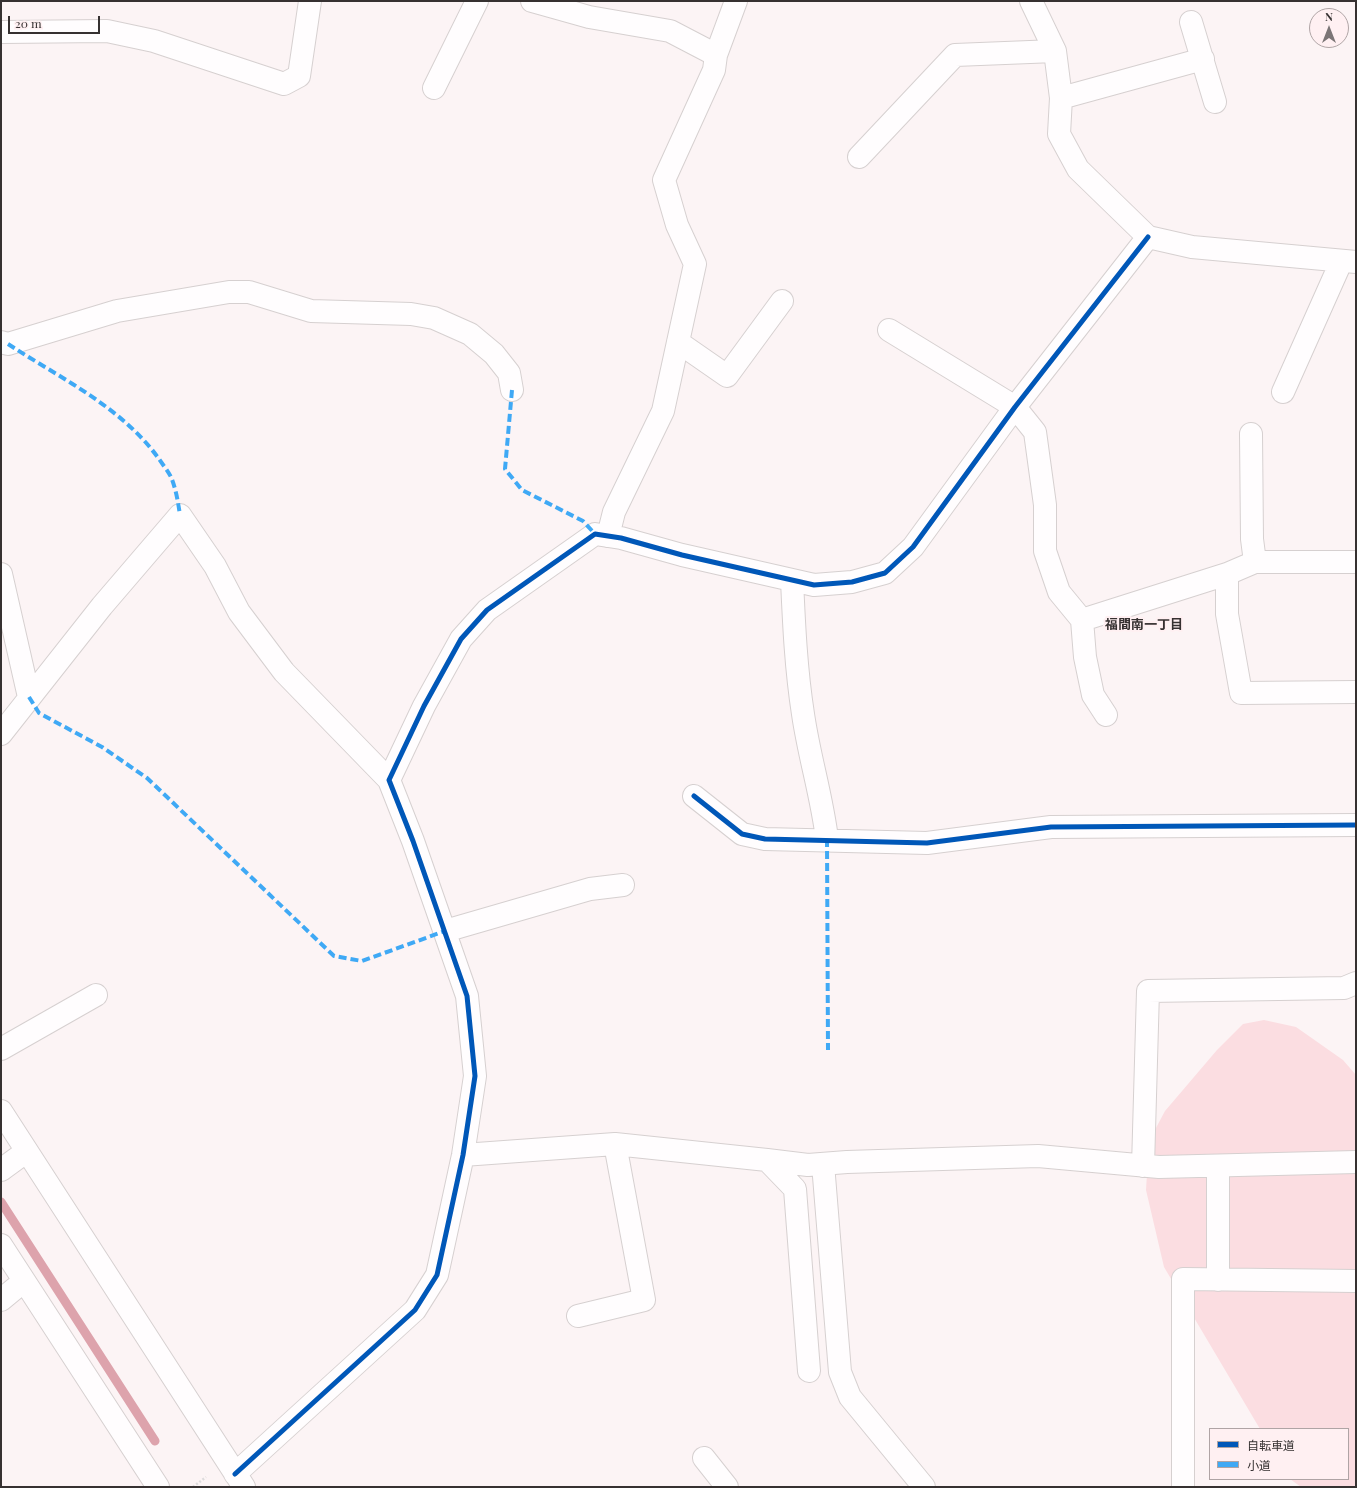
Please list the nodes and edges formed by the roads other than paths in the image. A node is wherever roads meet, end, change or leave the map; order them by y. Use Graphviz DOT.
graph roads {
  1 [pos="310,1"];
  2 [pos="477,1"];
  3 [pos="532,1"];
  4 [pos="736,1"];
  5 [pos="1031,1"];
  6 [pos="1191,22"];
  7 [pos="1,32"];
  8 [pos="1055,51"];
  9 [pos="716,55"];
  10 [pos="1203,59"];
  11 [pos="434,88"];
  12 [pos="1061,98"];
  13 [pos="1215,102"];
  14 [pos="859,157"];
  15 [pos="1148,237"];
  16 [pos="1348,262"];
  17 [pos="782,301"];
  18 [pos="889,330"];
  19 [pos="1,342"];
  20 [pos="678,342"];
  21 [pos="512,390"];
  22 [pos="1283,392"];
  23 [pos="1015,407"];
  24 [pos="1251,434"];
  25 [pos="608,536"];
  26 [pos="1255,562"];
  27 [pos="1356,562"];
  28 [pos="1,574"];
  29 [pos="1227,574"];
  30 [pos="792,580"];
  31 [pos="1082,620"];
  32 [pos="1356,692"];
  33 [pos="29,697"];
  34 [pos="1106,715"];
  35 [pos="1,734"];
  36 [pos="389,780"];
  37 [pos="694,796"];
  38 [pos="1356,825"];
  39 [pos="827,839"];
  40 [pos="623,885"];
  41 [pos="445,932"];
  42 [pos="1356,983"];
  43 [pos="96,995"];
  44 [pos="1,1049"];
  45 [pos="1,1111"];
  46 [pos="616,1144"];
  47 [pos="27,1151"];
  48 [pos="463,1155"];
  49 [pos="767,1160"];
  50 [pos="1356,1162"];
  51 [pos="823,1164"];
  52 [pos="1143,1166"];
  53 [pos="1218,1166"];
  54 [pos="2,1169"];
  55 [pos="1,1245"];
  56 [pos="1218,1280"];
  57 [pos="1356,1280"];
  58 [pos="24,1281"];
  59 [pos="1,1300"];
  60 [pos="578,1316"];
  61 [pos="809,1371"];
  62 [pos="704,1458"];
  63 [pos="239,1480"];
  64 [pos="158,1487"];
  65 [pos="728,1487"];
  66 [pos="924,1487"];
  67 [pos="1183,1487"];
  1 -- 7 [label="street"];
  2 -- 11 [label="street"];
  3 -- 9 [label="street"];
  4 -- 9 [label="street"];
  5 -- 8 [label="street"];
  6 -- 10 [label="street"];
  8 -- 12 [label="street"];
  8 -- 14 [label="street"];
  9 -- 20 [label="street"];
  10 -- 12 [label="street"];
  10 -- 13 [label="street"];
  12 -- 15 [label="street"];
  15 -- 16 [label="street"];
  15 -- 23 [label="street"];
  16 -- 22 [label="street"];
  17 -- 20 [label="street"];
  18 -- 23 [label="street"];
  19 -- 21 [label="street"];
  20 -- 25 [label="street"];
  23 -- 30 [label="street"];
  23 -- 31 [label="street"];
  24 -- 26 [label="street"];
  25 -- 30 [label="street"];
  25 -- 36 [label="street"];
  26 -- 27 [label="street"];
  26 -- 29 [label="street"];
  28 -- 33 [label="street"];
  29 -- 31 [label="street"];
  29 -- 32 [label="street"];
  30 -- 39 [label="street"];
  31 -- 34 [label="street"];
  33 -- 35 [label="street"];
  33 -- 36 [label="street"];
  36 -- 41 [label="street"];
  37 -- 39 [label="street"];
  38 -- 39 [label="street"];
  40 -- 41 [label="street"];
  41 -- 48 [label="street"];
  42 -- 52 [label="street"];
  43 -- 44 [label="street"];
  45 -- 47 [label="street"];
  46 -- 48 [label="street"];
  46 -- 49 [label="street"];
  46 -- 60 [label="street"];
  47 -- 54 [label="street"];
  47 -- 63 [label="street"];
  48 -- 63 [label="street"];
  49 -- 51 [label="street"];
  49 -- 61 [label="street"];
  50 -- 53 [label="street"];
  51 -- 52 [label="street"];
  51 -- 66 [label="street"];
  52 -- 53 [label="street"];
  53 -- 56 [label="street"];
  55 -- 58 [label="street"];
  56 -- 57 [label="street"];
  56 -- 67 [label="street"];
  58 -- 59 [label="street"];
  58 -- 64 [label="street"];
  62 -- 65 [label="street"];
}
